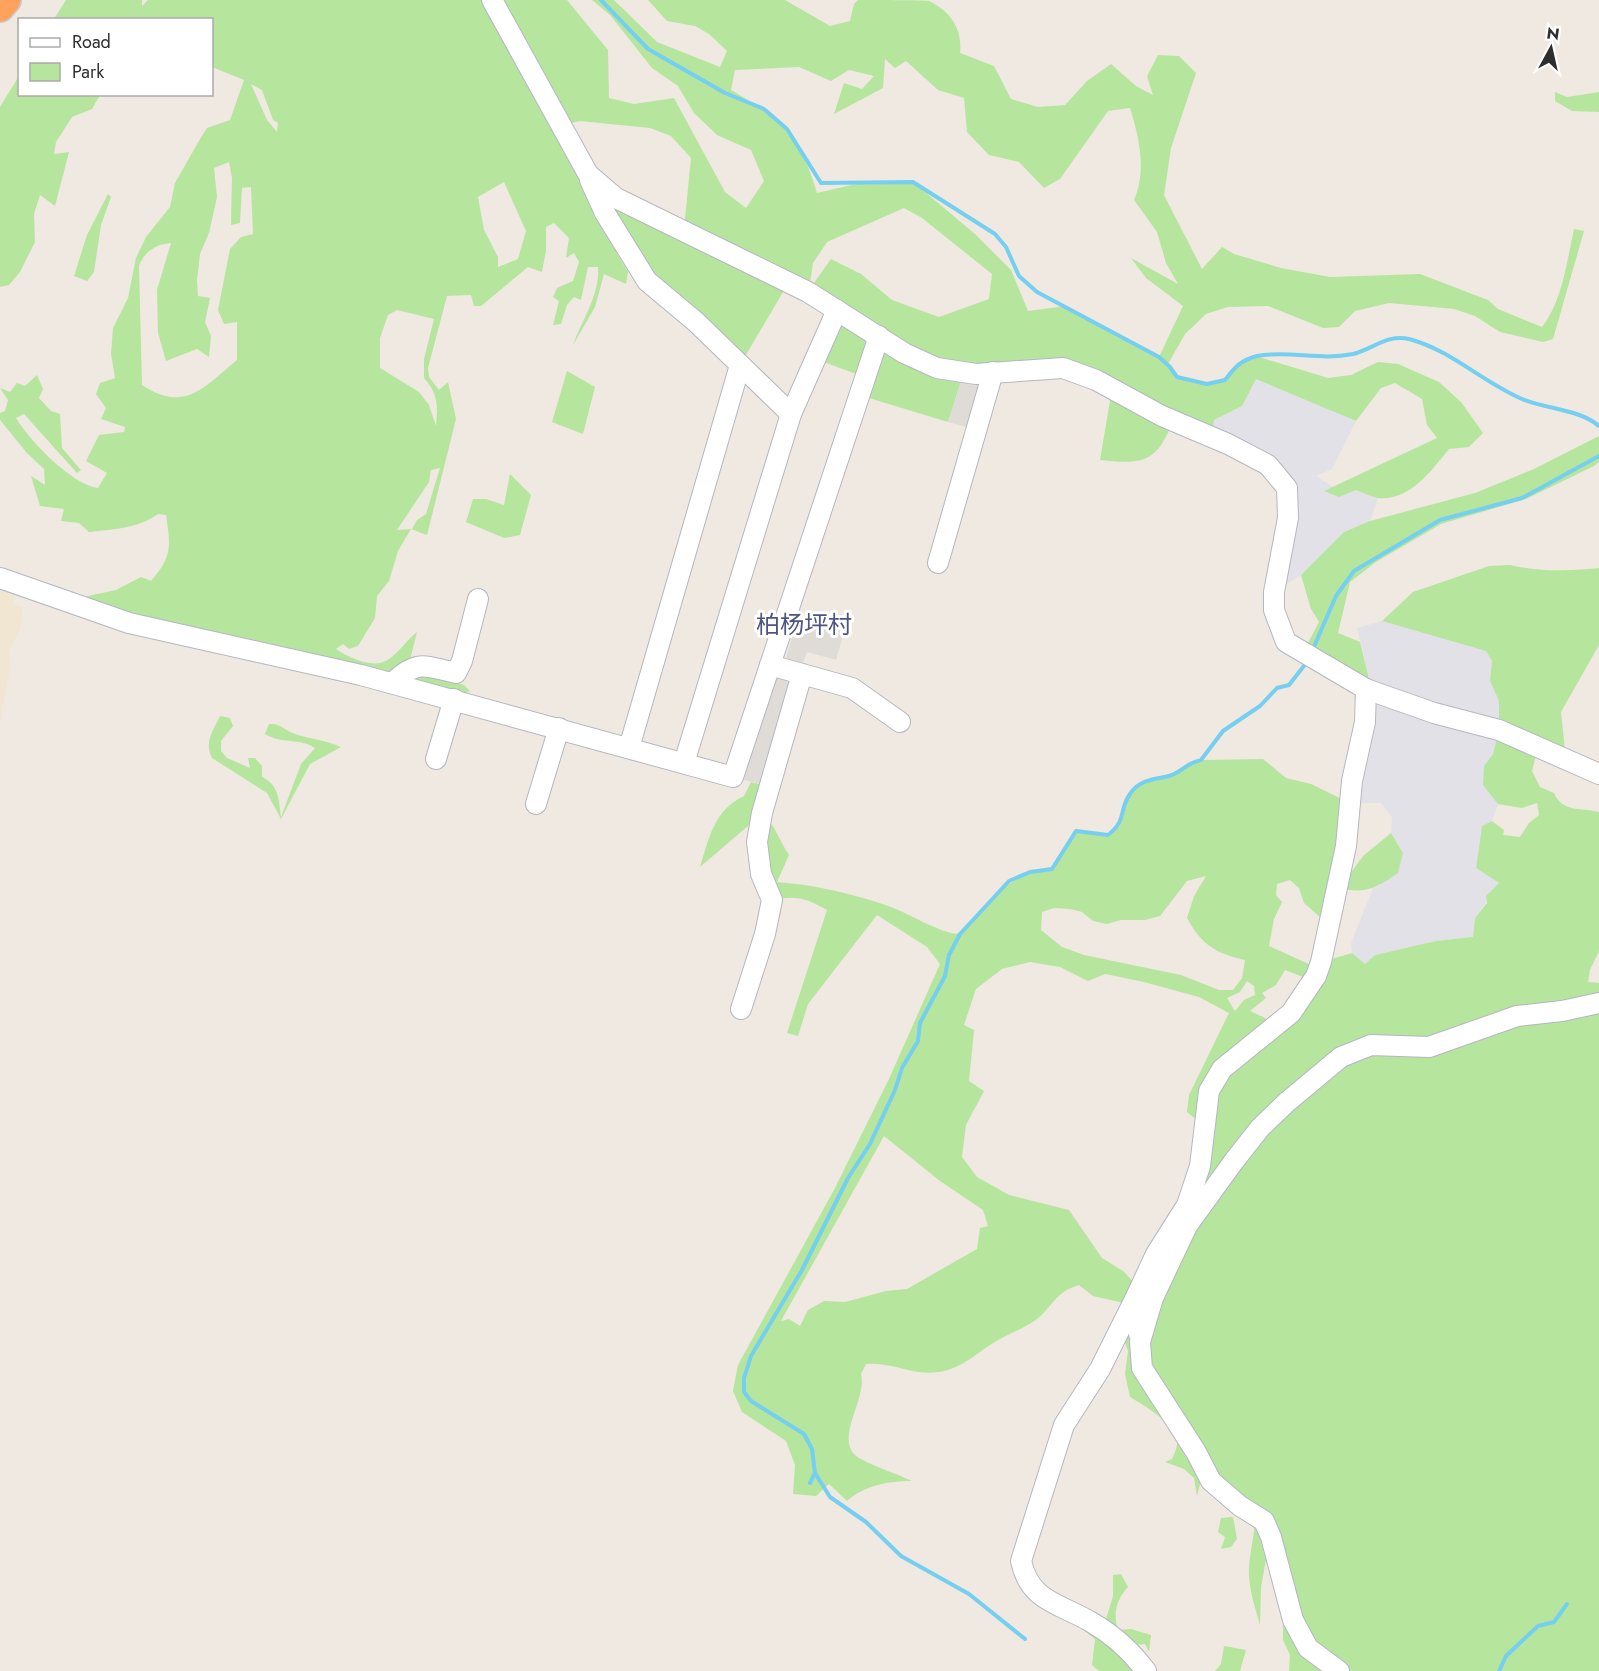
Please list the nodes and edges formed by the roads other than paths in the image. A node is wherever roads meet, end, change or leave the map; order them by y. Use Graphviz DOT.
graph roads {
  1 [pos="7,0"];
  2 [pos="492,0"];
  3 [pos="0,8"];
  4 [pos="588,174"];
  5 [pos="837,310"];
  6 [pos="879,336"];
  7 [pos="740,365"];
  8 [pos="993,372"];
  9 [pos="791,414"];
  10 [pos="938,563"];
  11 [pos="0,578"];
  12 [pos="478,599"];
  13 [pos="770,665"];
  14 [pos="802,674"];
  15 [pos="392,683"];
  16 [pos="1366,689"];
  17 [pos="454,699"];
  18 [pos="900,722"];
  19 [pos="560,728"];
  20 [pos="629,748"];
  21 [pos="436,759"];
  22 [pos="684,763"];
  23 [pos="1599,774"];
  24 [pos="536,804"];
  25 [pos="1599,1003"];
  26 [pos="741,1009"];
  27 [pos="1135,1299"];
  28 [pos="1140,1342"];
  29 [pos="1146,1671"];
  30 [pos="1339,1671"];
  1 -- 3 [label="highway"];
  2 -- 4 [label="street"];
  4 -- 5 [label="street"];
  4 -- 7 [label="street"];
  5 -- 6 [label="street"];
  5 -- 9 [label="street"];
  6 -- 8 [label="street"];
  6 -- 13 [label="street"];
  7 -- 9 [label="street"];
  7 -- 20 [label="street"];
  8 -- 10 [label="street"];
  8 -- 16 [label="street"];
  9 -- 22 [label="street"];
  11 -- 15 [label="street"];
  12 -- 15 [label="street"];
  13 -- 14 [label="street"];
  13 -- 22 [label="street"];
  14 -- 18 [label="street"];
  14 -- 26 [label="street"];
  15 -- 17 [label="street"];
  16 -- 23 [label="street"];
  16 -- 27 [label="street"];
  17 -- 19 [label="street"];
  17 -- 21 [label="street"];
  19 -- 20 [label="street"];
  19 -- 24 [label="street"];
  20 -- 22 [label="street"];
  25 -- 28 [label="street"];
  27 -- 28 [label="street"];
  27 -- 29 [label="street"];
  28 -- 30 [label="street"];
}
